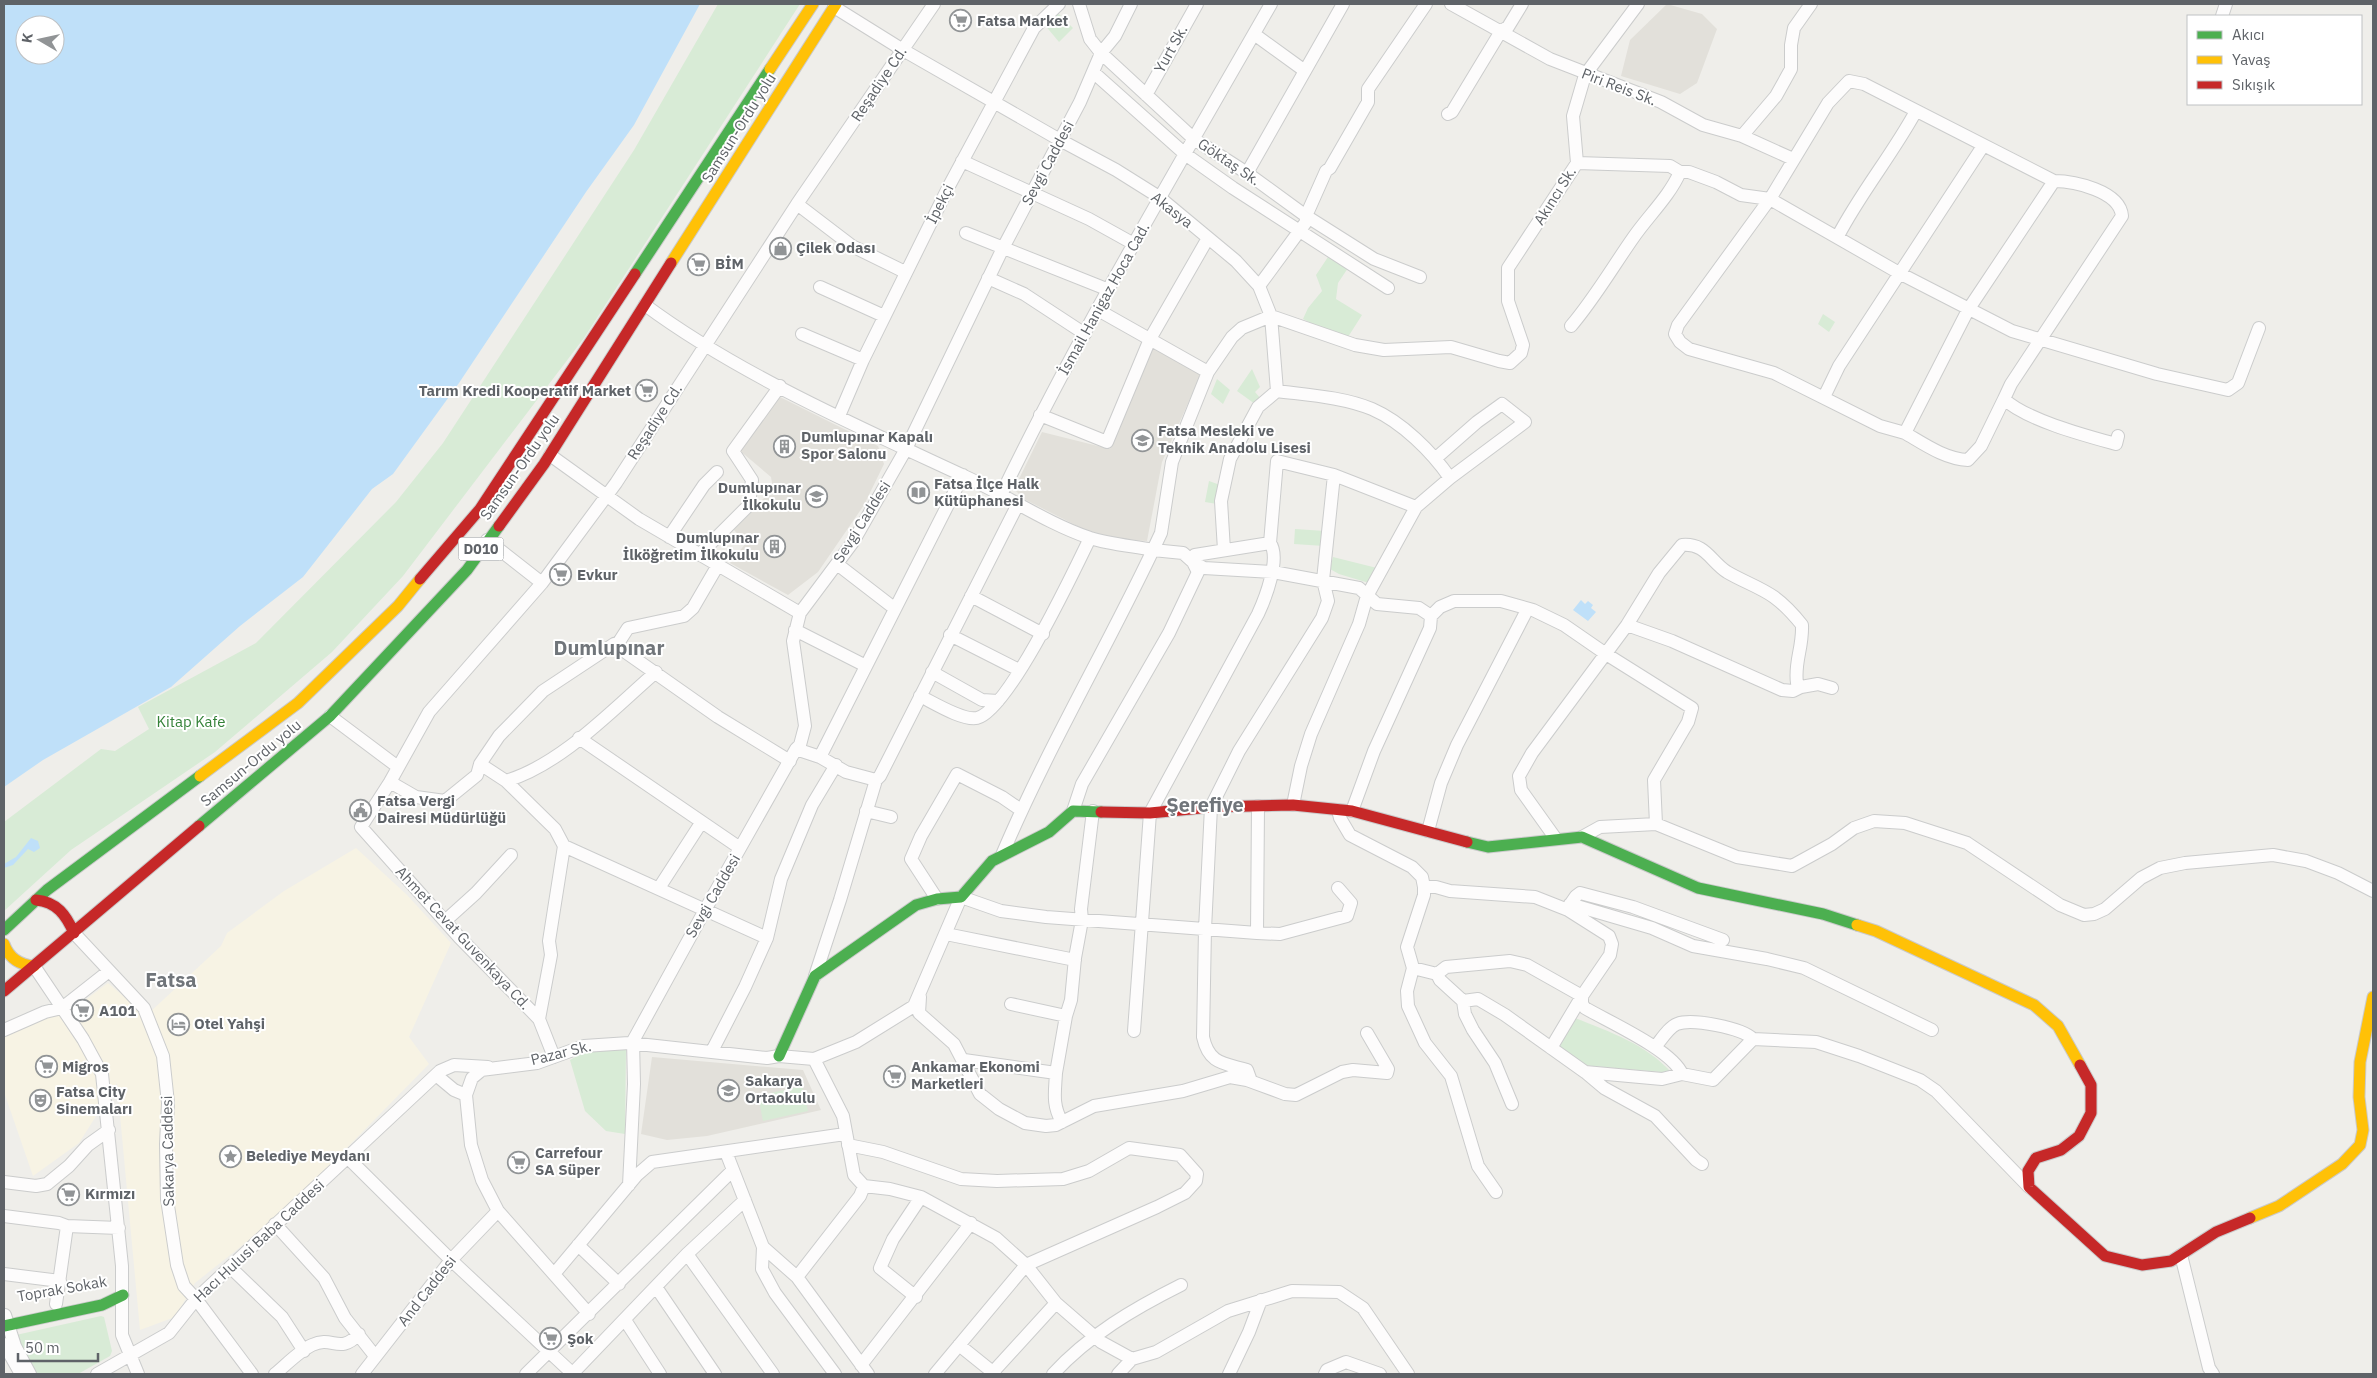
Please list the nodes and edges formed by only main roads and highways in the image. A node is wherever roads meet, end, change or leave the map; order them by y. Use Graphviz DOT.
graph roads {
  1 [pos="814,4"];
  2 [pos="835,5"];
  3 [pos="36,900"];
  4 [pos="4,930"];
  5 [pos="74,933"];
  6 [pos="4,944"];
  7 [pos="34,966"];
  8 [pos="4,991"];
  9 [pos="2373,997"];
  10 [pos="779,1056"];
  11 [pos="5,1320"];
  1 -- 3 [label="main road, Samsun-Ordu yolu / D010"];
  2 -- 5 [label="main road, Samsun-Ordu yolu / D010"];
  3 -- 4 [label="main road, Samsun-Ordu yolu / D010"];
  3 -- 5 [label="main road"];
  5 -- 7 [label="main road, Samsun-Ordu yolu / D010"];
  6 -- 7 [label="main road"];
  7 -- 8 [label="main road, Samsun-Ordu yolu / D010"];
  9 -- 10 [label="main road"];
  11 -- 11 [label="main road, Toprak Sokak"];
}
